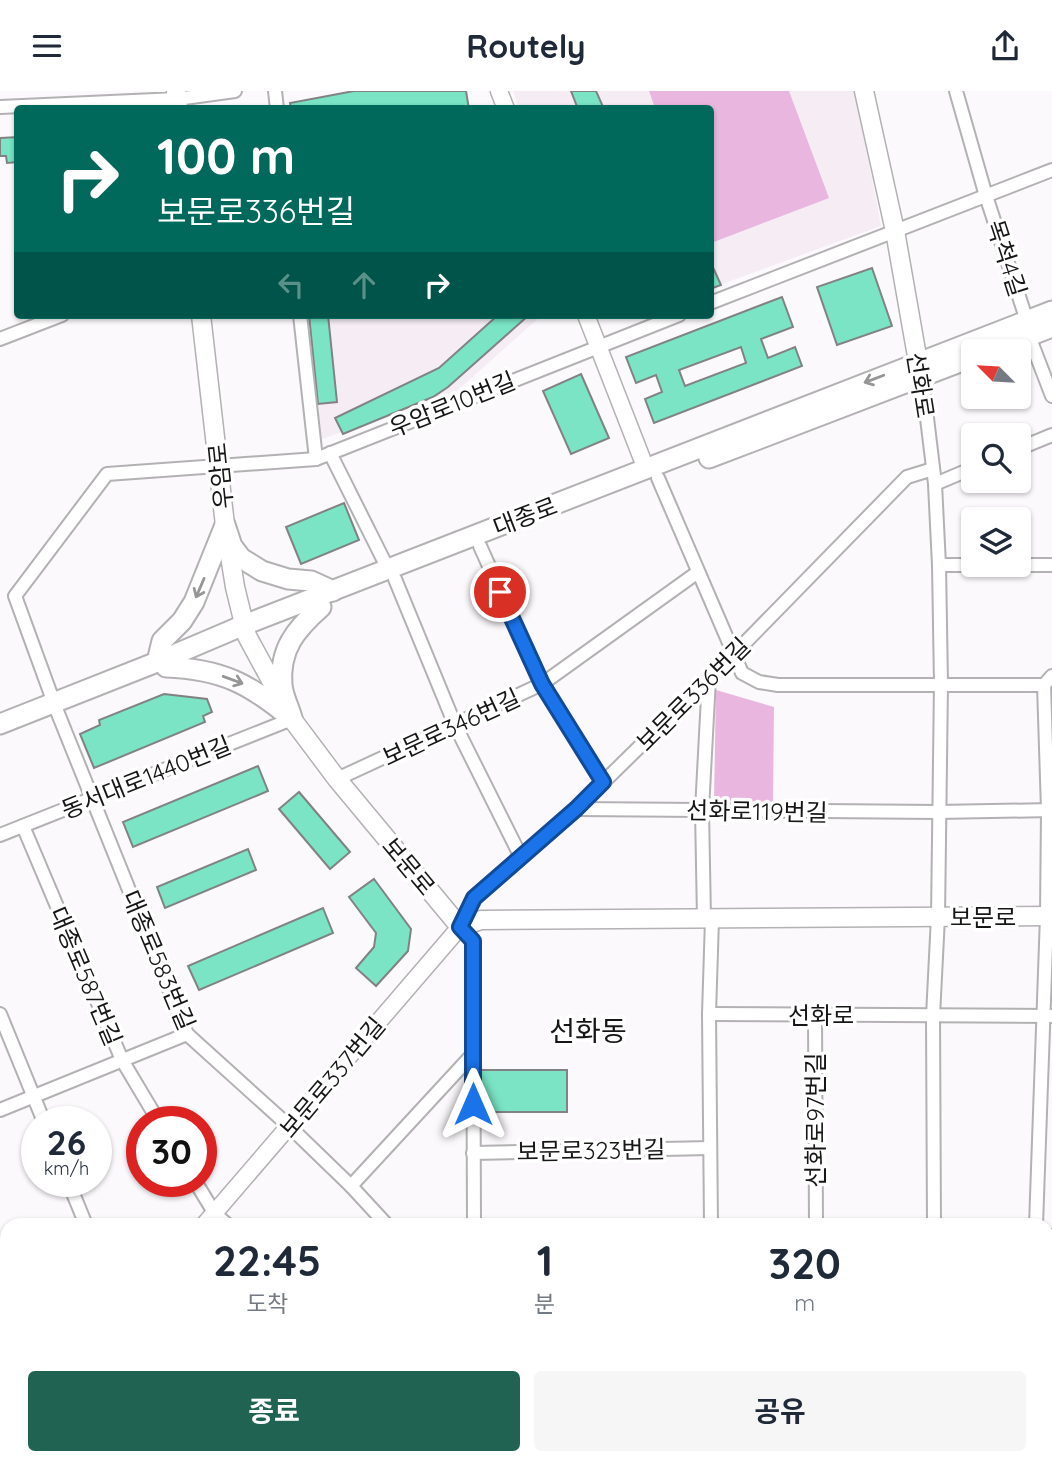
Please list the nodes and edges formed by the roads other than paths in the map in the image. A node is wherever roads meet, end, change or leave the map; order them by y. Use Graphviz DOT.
graph roads {
  1 [pos="235,91"];
  2 [pos="864,91"];
  3 [pos="956,91"];
  4 [pos="177,100"];
  5 [pos="51,105"];
  6 [pos="1052,170"];
  7 [pos="986,196"];
  8 [pos="895,231"];
  9 [pos="714,301"];
  10 [pos="1052,311"];
  11 [pos="52,319"];
  12 [pos="201,319"];
  13 [pos="300,319"];
  14 [pos="588,319"];
  15 [pos="669,319"];
  16 [pos="1052,327"];
  17 [pos="1028,328"];
  18 [pos="0,339"];
  19 [pos="1010,339"];
  20 [pos="598,347"];
  21 [pos="961,360"];
  22 [pos="920,369"];
  23 [pos="1052,396"];
  24 [pos="1052,435"];
  25 [pos="1031,444"];
  26 [pos="330,453"];
  27 [pos="316,459"];
  28 [pos="218,466"];
  29 [pos="933,469"];
  30 [pos="652,473"];
  31 [pos="961,473"];
  32 [pos="935,484"];
  33 [pos="225,525"];
  34 [pos="480,546"];
  35 [pos="939,565"];
  36 [pos="961,565"];
  37 [pos="1031,565"];
  38 [pos="1052,565"];
  39 [pos="698,572"];
  40 [pos="392,574"];
  41 [pos="333,591"];
  42 [pos="321,607"];
  43 [pos="246,630"];
  44 [pos="734,654"];
  45 [pos="162,665"];
  46 [pos="709,678"];
  47 [pos="1048,680"];
  48 [pos="542,684"];
  49 [pos="941,684"];
  50 [pos="55,707"];
  51 [pos="292,719"];
  52 [pos="0,724"];
  53 [pos="455,725"];
  54 [pos="0,733"];
  55 [pos="337,779"];
  56 [pos="603,782"];
  57 [pos="92,798"];
  58 [pos="576,809"];
  59 [pos="702,810"];
  60 [pos="1050,810"];
  61 [pos="938,812"];
  62 [pos="23,826"];
  63 [pos="0,835"];
  64 [pos="522,857"];
  65 [pos="1050,916"];
  66 [pos="938,917"];
  67 [pos="708,919"];
  68 [pos="460,927"];
  69 [pos="0,1014"];
  70 [pos="709,1014"];
  71 [pos="815,1015"];
  72 [pos="933,1016"];
  73 [pos="1048,1016"];
  74 [pos="187,1034"];
  75 [pos="472,1055"];
  76 [pos="122,1060"];
  77 [pos="33,1096"];
  78 [pos="37,1106"];
  79 [pos="149,1106"];
  80 [pos="0,1110"];
  81 [pos="290,1127"];
  82 [pos="710,1148"];
  83 [pos="473,1153"];
  84 [pos="351,1186"];
  85 [pos="75,1197"];
  86 [pos="201,1197"];
  87 [pos="83,1218"];
  88 [pos="208,1218"];
  89 [pos="211,1218"];
  90 [pos="381,1218"];
  91 [pos="474,1218"];
  92 [pos="711,1218"];
  93 [pos="816,1218"];
  94 [pos="934,1218"];
  95 [pos="1036,1218"];
  1 -- 4 [label="street"];
  2 -- 8 [label="main road, 선화로"];
  3 -- 7 [label="street"];
  4 -- 5 [label="street"];
  6 -- 7 [label="street, 목척4길"];
  7 -- 8 [label="street, 목척4길"];
  7 -- 17 [label="street, 목척4길"];
  8 -- 9 [label="street"];
  8 -- 22 [label="main road, 선화로"];
  10 -- 17 [label="main road, 대종로"];
  11 -- 18 [label="street"];
  12 -- 28 [label="main road, 우암로"];
  13 -- 27 [label="street"];
  14 -- 20 [label="street"];
  15 -- 20 [label="street, 우암로10번길"];
  16 -- 17 [label="main road, 대종로"];
  17 -- 19 [label="main road, 대종로"];
  17 -- 22 [label="main road, 대종로"];
  17 -- 23 [label="street, 목척4길"];
  20 -- 26 [label="street, 우암로10번길"];
  20 -- 30 [label="street"];
  21 -- 22 [label="main road, 대종로"];
  22 -- 29 [label="street, 선화로"];
  22 -- 30 [label="main road, 대종로"];
  24 -- 25 [label="street"];
  26 -- 27 [label="street, 우암로10번길"];
  26 -- 40 [label="street"];
  27 -- 28 [label="street, 우암로10번길"];
  28 -- 33 [label="main road, 우암로"];
  28 -- 50 [label="street, 우암로10번길"];
  29 -- 32 [label="street, 선화로"];
  29 -- 44 [label="street, 보문로336번길"];
  30 -- 34 [label="main road, 대종로"];
  30 -- 39 [label="street"];
  30 -- 40 [label="main road, 대종로"];
  31 -- 32 [label="street"];
  32 -- 35 [label="street, 선화로"];
  33 -- 41 [label="main road"];
  33 -- 43 [label="main road, 우암로"];
  33 -- 45 [label="main road, one-way"];
  34 -- 40 [label="main road, 대종로"];
  34 -- 48 [label="street"];
  35 -- 36 [label="street"];
  35 -- 49 [label="street, 선화로"];
  37 -- 38 [label="street"];
  39 -- 44 [label="street"];
  39 -- 48 [label="street, 보문로346번길"];
  40 -- 41 [label="main road, 대종로"];
  40 -- 42 [label="main road, 대종로"];
  40 -- 53 [label="street"];
  41 -- 43 [label="main road, 대종로"];
  42 -- 43 [label="main road, 대종로"];
  42 -- 51 [label="main road"];
  43 -- 45 [label="main road, 대종로"];
  43 -- 51 [label="main road, 보문로"];
  44 -- 46 [label="street, 보문로336번길"];
  44 -- 49 [label="street"];
  45 -- 50 [label="main road, 대종로"];
  45 -- 51 [label="main road, one-way"];
  46 -- 56 [label="street, 보문로336번길"];
  46 -- 59 [label="street"];
  47 -- 49 [label="street"];
  47 -- 60 [label="street"];
  48 -- 53 [label="street, 보문로346번길"];
  48 -- 56 [label="street"];
  49 -- 61 [label="street, 선화로"];
  50 -- 52 [label="main road, 대종로"];
  50 -- 54 [label="main road, 대종로"];
  50 -- 57 [label="street, 대종로583번길"];
  51 -- 55 [label="main road, 보문로"];
  51 -- 57 [label="street, 동서대로1440번길"];
  53 -- 55 [label="street, 보문로346번길"];
  53 -- 64 [label="street"];
  55 -- 68 [label="main road, 보문로"];
  56 -- 58 [label="street, 보문로336번길"];
  57 -- 62 [label="street, 동서대로1440번길"];
  57 -- 74 [label="street, 대종로583번길"];
  58 -- 59 [label="street, 선화로119번길"];
  58 -- 64 [label="street, 보문로336번길"];
  59 -- 61 [label="street, 선화로119번길"];
  59 -- 67 [label="street"];
  60 -- 61 [label="street, 선화로119번길"];
  60 -- 65 [label="street"];
  61 -- 66 [label="street, 선화로"];
  62 -- 63 [label="street, 동서대로1440번길"];
  62 -- 76 [label="street, 대종로587번길"];
  64 -- 68 [label="street, 보문로336번길"];
  65 -- 66 [label="main road, 보문로"];
  65 -- 73 [label="street"];
  66 -- 67 [label="main road, 보문로"];
  66 -- 72 [label="street, 선화로"];
  67 -- 68 [label="main road, 보문로"];
  67 -- 70 [label="street"];
  68 -- 75 [label="street"];
  68 -- 81 [label="street, 보문로337번길"];
  69 -- 77 [label="street"];
  70 -- 71 [label="street, 선화로"];
  70 -- 82 [label="street"];
  71 -- 72 [label="street, 선화로"];
  71 -- 93 [label="street, 선화로97번길"];
  72 -- 73 [label="street"];
  72 -- 94 [label="street, 선화로"];
  73 -- 95 [label="street"];
  74 -- 76 [label="street"];
  74 -- 81 [label="street, 대종로583번길"];
  75 -- 83 [label="street"];
  75 -- 84 [label="street"];
  76 -- 77 [label="street"];
  76 -- 79 [label="street, 대종로587번길"];
  77 -- 78 [label="street"];
  77 -- 80 [label="street"];
  81 -- 84 [label="street, 대종로583번길"];
  81 -- 89 [label="street, 보문로337번길"];
  82 -- 83 [label="street, 보문로323번길"];
  82 -- 92 [label="street"];
  83 -- 91 [label="street"];
  84 -- 90 [label="street, 대종로583번길"];
  85 -- 87 [label="street"];
  86 -- 88 [label="street"];
}
